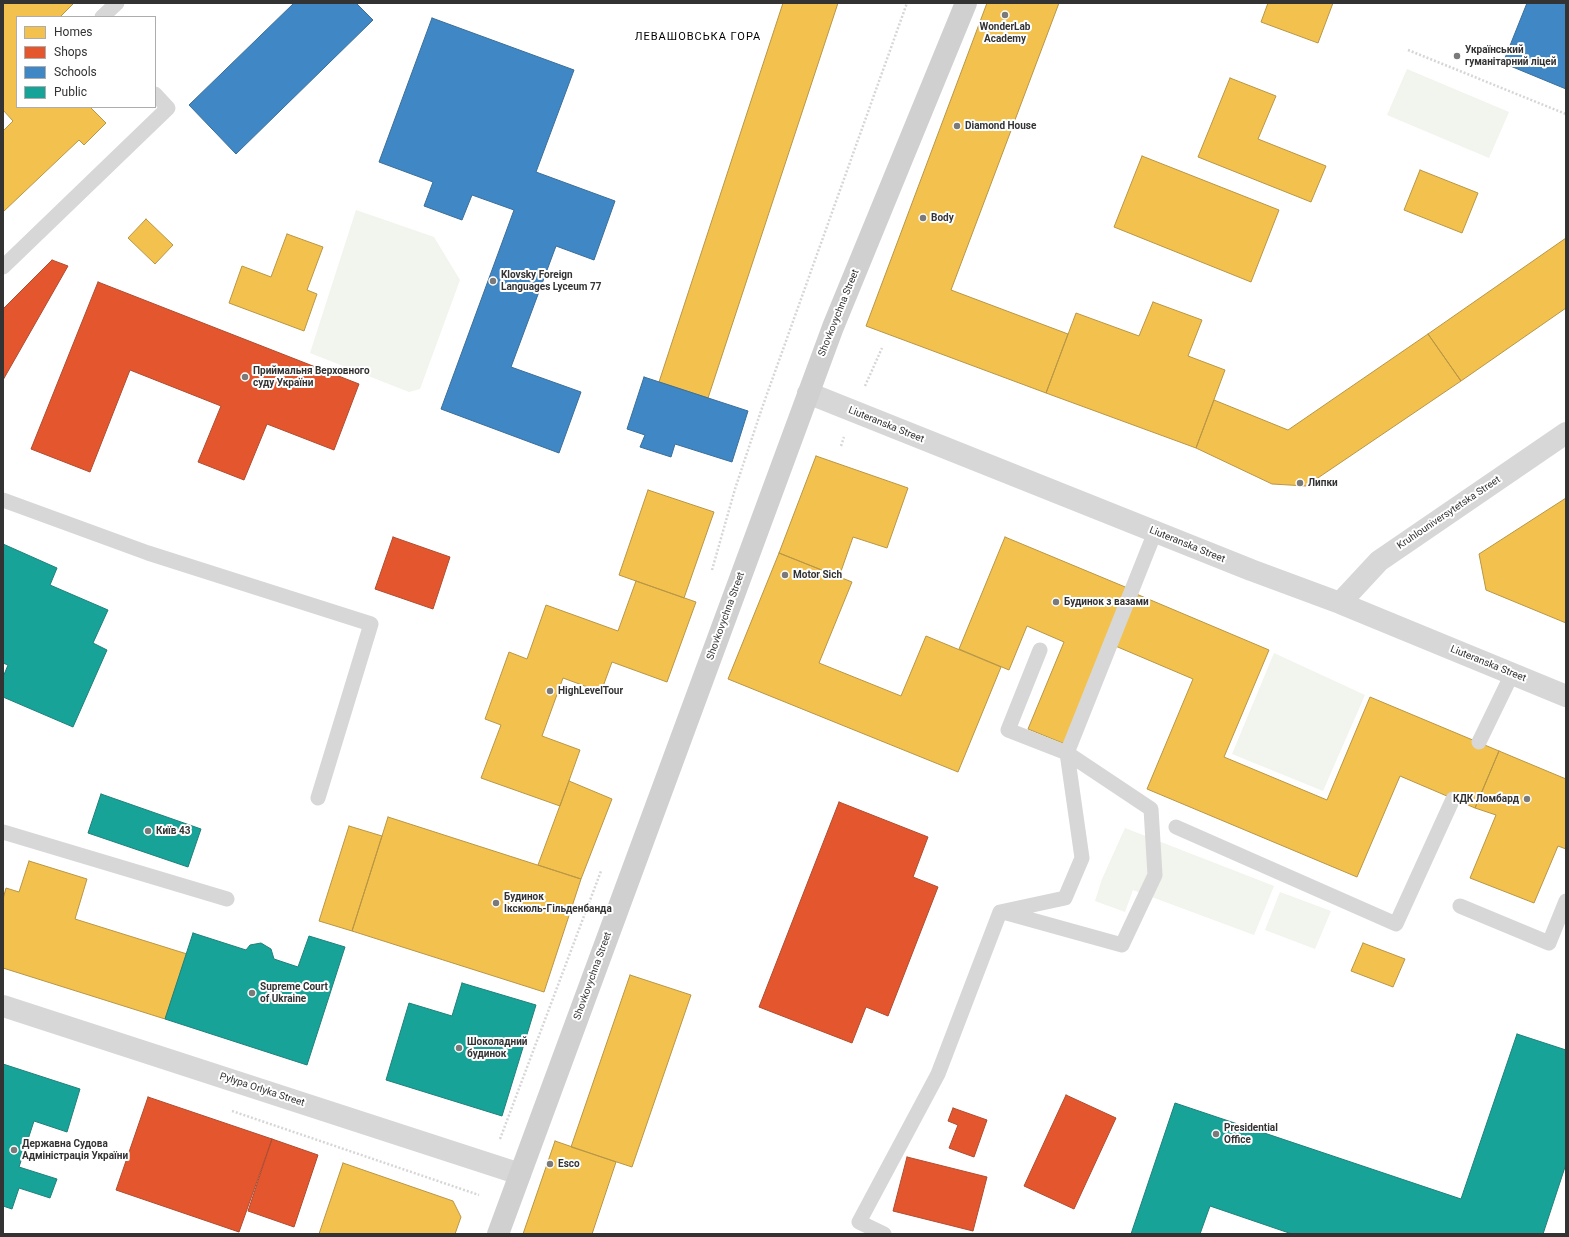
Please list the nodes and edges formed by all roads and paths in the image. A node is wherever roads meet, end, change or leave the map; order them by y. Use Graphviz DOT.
graph roads {
  1 [pos="117,3"];
  2 [pos="907,3"];
  3 [pos="966,3"];
  4 [pos="103,16"];
  5 [pos="1408,50"];
  6 [pos="156,95"];
  7 [pos="1566,114"];
  8 [pos="3,267"];
  9 [pos="808,393"];
  10 [pos="1566,433"];
  11 [pos="3,500"];
  12 [pos="1155,532"];
  13 [pos="711,575"];
  14 [pos="1340,603"];
  15 [pos="1040,650"];
  16 [pos="1512,674"];
  17 [pos="1566,696"];
  18 [pos="1479,742"];
  19 [pos="1067,753"];
  20 [pos="318,798"];
  21 [pos="1453,799"];
  22 [pos="1176,827"];
  23 [pos="3,832"];
  24 [pos="604,864"];
  25 [pos="227,899"];
  26 [pos="1566,901"];
  27 [pos="1460,906"];
  28 [pos="1000,912"];
  29 [pos="3,1006"];
  30 [pos="289,1131"];
  31 [pos="499,1141"];
  32 [pos="520,1174"];
  33 [pos="479,1195"];
  34 [pos="498,1234"];
  35 [pos="884,1234"];
  1 -- 4 [label="lane"];
  2 -- 13 [label="path"];
  3 -- 9 [label="street, Shovkovychna Street"];
  5 -- 7 [label="path"];
  6 -- 8 [label="lane"];
  9 -- 12 [label="street, Liuteranska Street"];
  9 -- 32 [label="street, Shovkovychna Street"];
  10 -- 14 [label="street, Kruhlouniversytetska Street"];
  11 -- 20 [label="lane"];
  12 -- 14 [label="street, Liuteranska Street"];
  12 -- 19 [label="lane"];
  14 -- 16 [label="street, Liuteranska Street"];
  15 -- 19 [label="lane"];
  16 -- 17 [label="street, Liuteranska Street"];
  16 -- 18 [label="lane"];
  19 -- 28 [label="lane"];
  19 -- 28 [label="lane"];
  21 -- 22 [label="lane"];
  23 -- 25 [label="lane"];
  24 -- 31 [label="path"];
  26 -- 27 [label="lane"];
  28 -- 35 [label="lane"];
  29 -- 32 [label="street, Pylypa Orlyka Street"];
  30 -- 33 [label="path"];
  32 -- 34 [label="street, Shovkovychna Street"];
}
